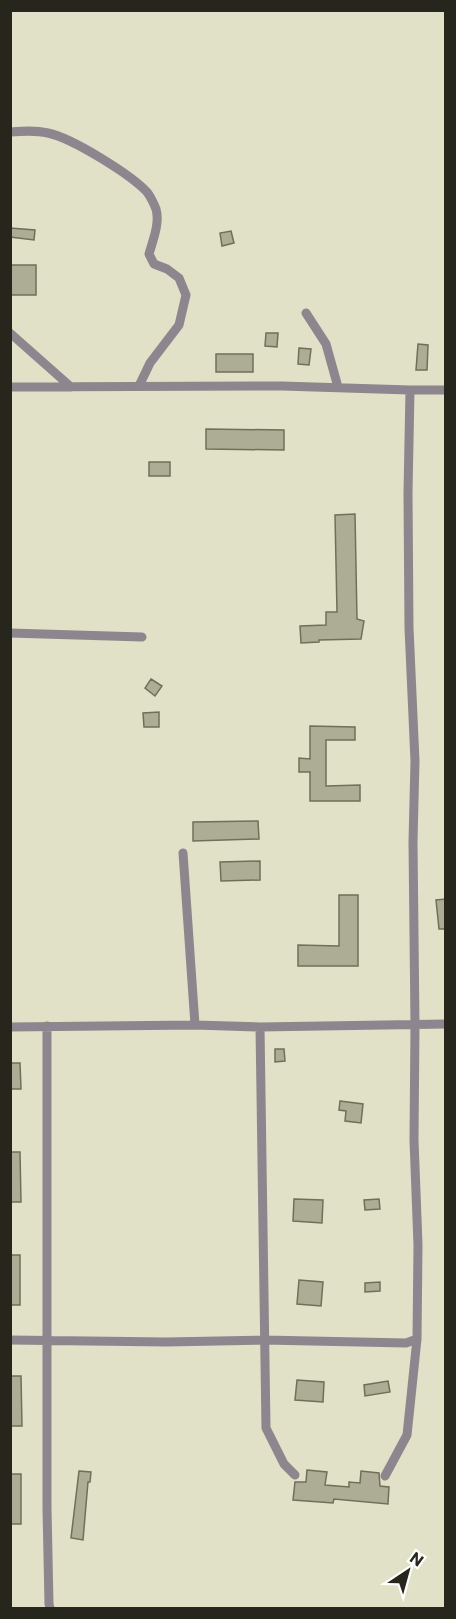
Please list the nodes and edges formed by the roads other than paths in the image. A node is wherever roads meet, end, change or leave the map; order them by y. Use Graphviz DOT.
graph roads {
  1 [pos="10,132"];
  2 [pos="306,313"];
  3 [pos="10,333"];
  4 [pos="139,386"];
  5 [pos="10,387"];
  6 [pos="71,387"];
  7 [pos="338,387"];
  8 [pos="410,390"];
  9 [pos="446,390"];
  10 [pos="10,633"];
  11 [pos="142,637"];
  12 [pos="183,853"];
  13 [pos="415,1024"];
  14 [pos="446,1024"];
  15 [pos="195,1025"];
  16 [pos="47,1026"];
  17 [pos="10,1027"];
  18 [pos="260,1027"];
  19 [pos="417,1339"];
  20 [pos="10,1340"];
  21 [pos="46,1340"];
  22 [pos="264,1340"];
  23 [pos="295,1475"];
  24 [pos="385,1476"];
  25 [pos="50,1608"];
  1 -- 4 [label="street"];
  2 -- 7 [label="street"];
  3 -- 6 [label="street"];
  4 -- 6 [label="street"];
  4 -- 7 [label="street"];
  5 -- 6 [label="street"];
  7 -- 8 [label="street"];
  8 -- 9 [label="street"];
  8 -- 13 [label="street"];
  10 -- 11 [label="street"];
  12 -- 15 [label="street"];
  13 -- 14 [label="street"];
  13 -- 18 [label="street"];
  13 -- 19 [label="street"];
  15 -- 16 [label="street"];
  15 -- 18 [label="street"];
  16 -- 17 [label="street"];
  16 -- 21 [label="street"];
  18 -- 22 [label="street"];
  19 -- 22 [label="street"];
  19 -- 24 [label="street"];
  20 -- 21 [label="street"];
  21 -- 22 [label="street"];
  21 -- 25 [label="street"];
  22 -- 23 [label="street"];
}
